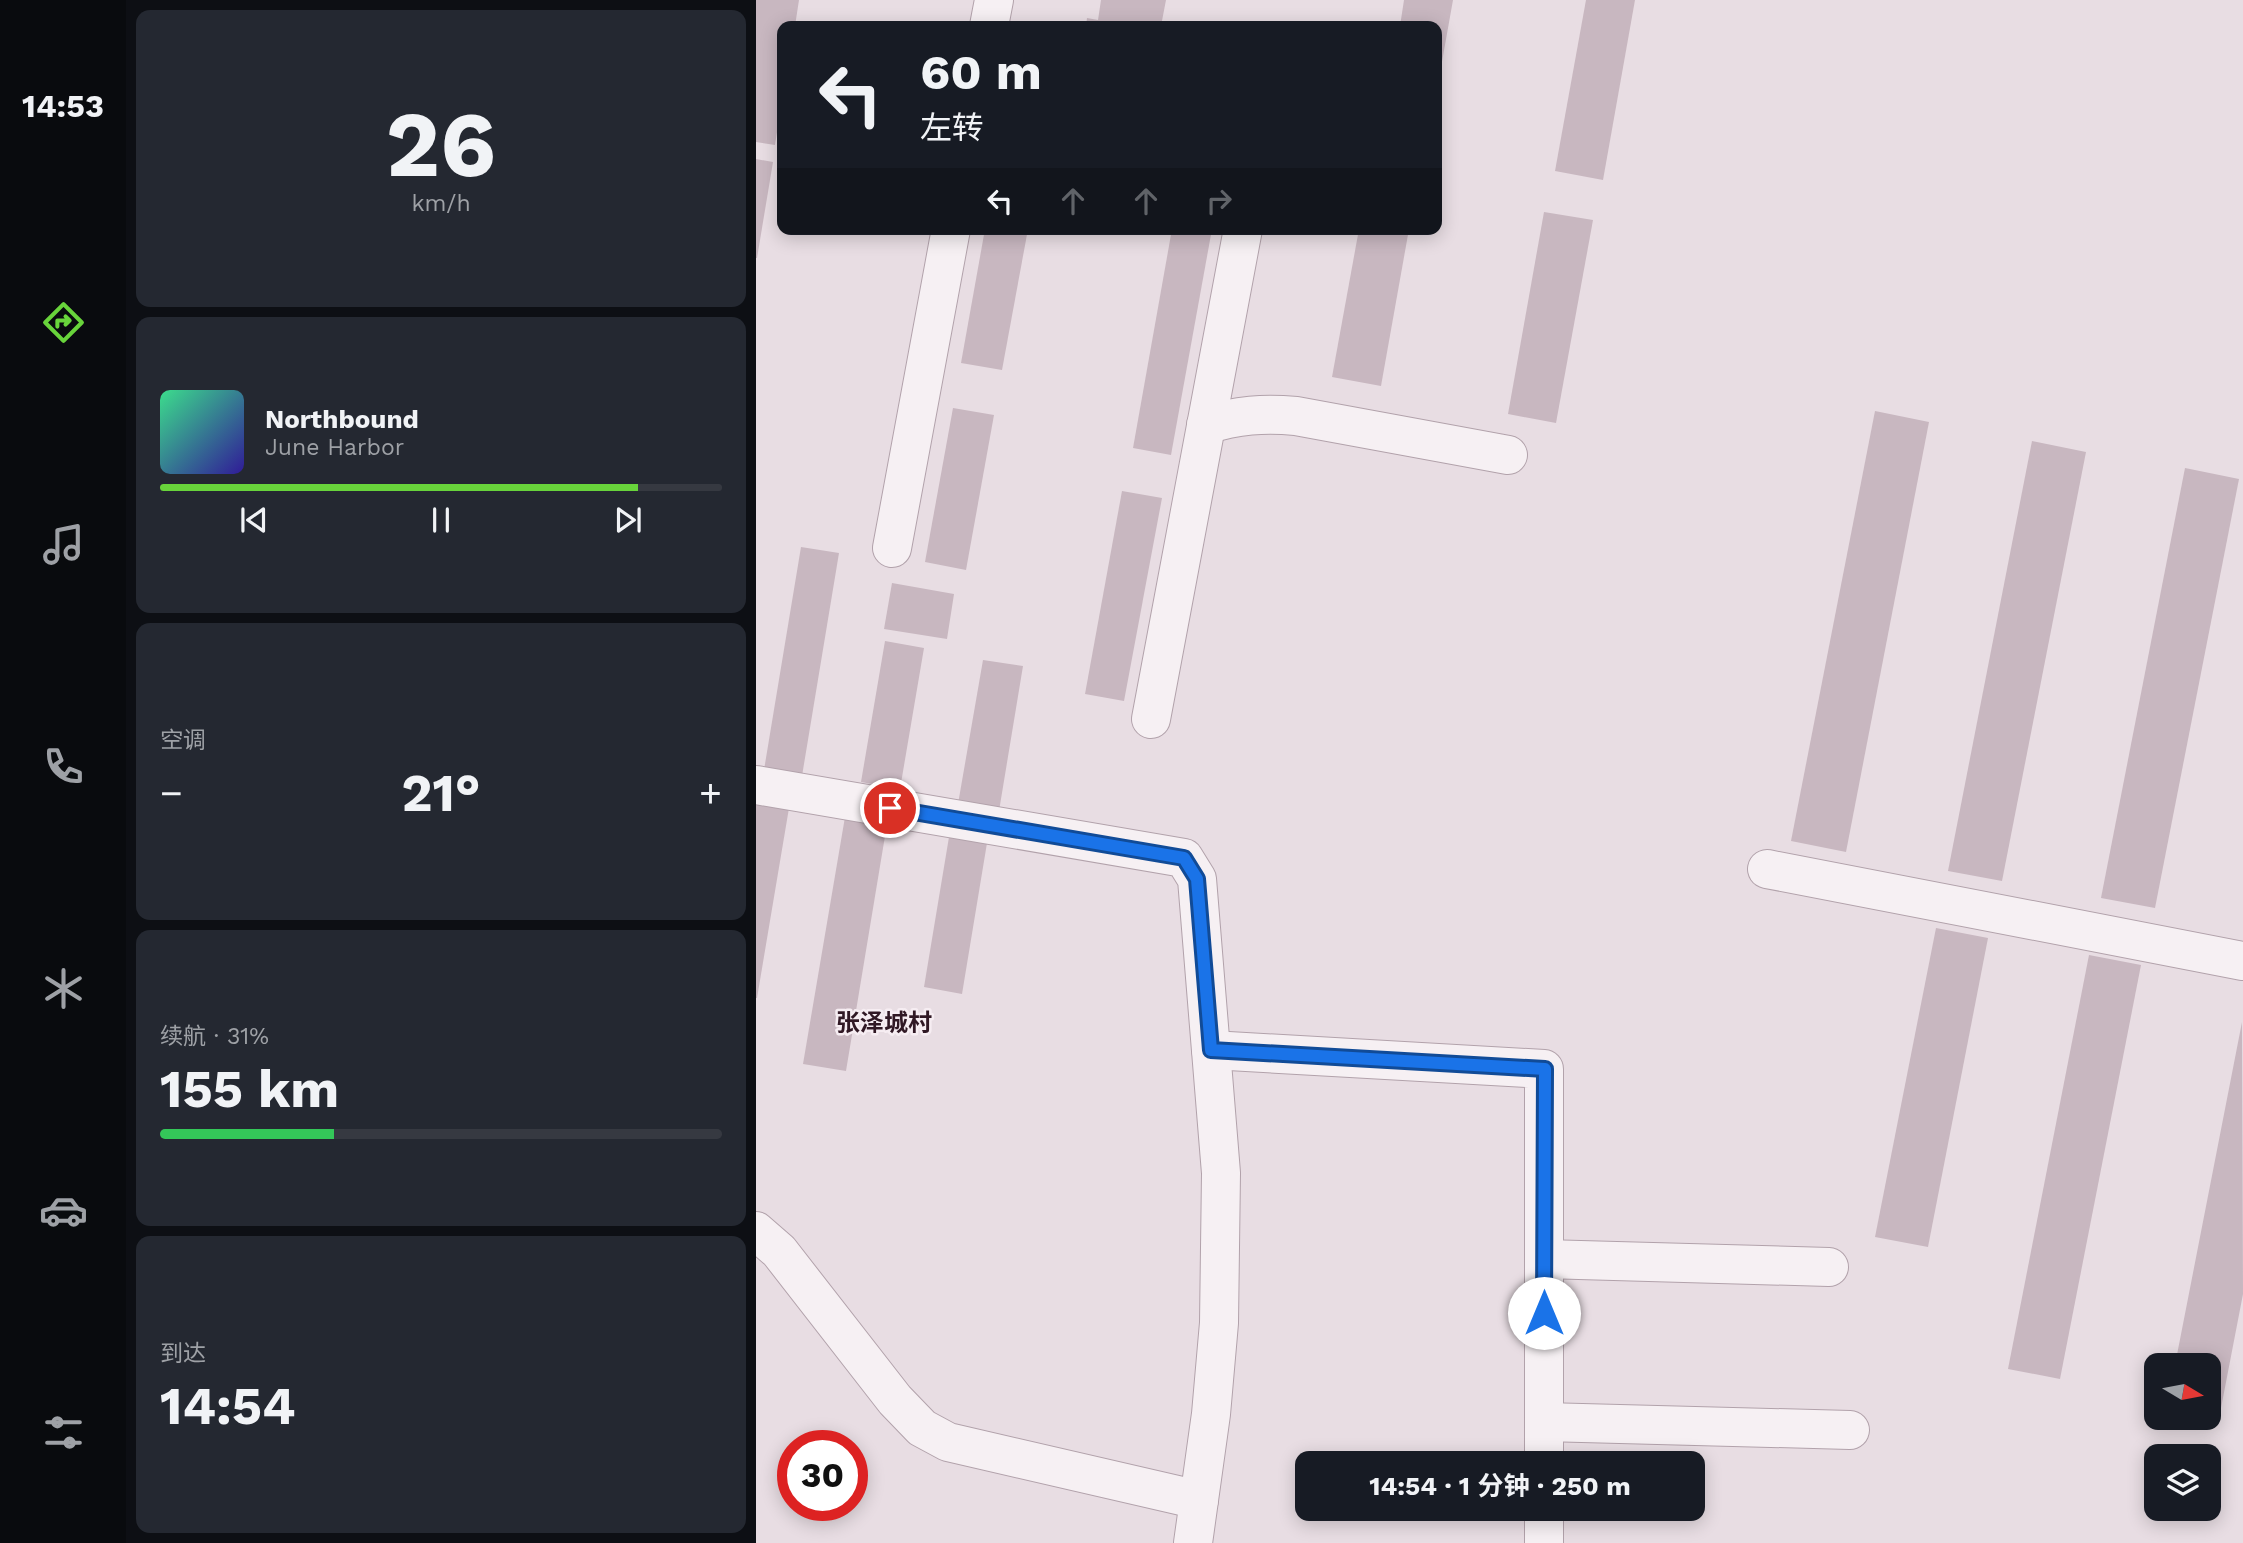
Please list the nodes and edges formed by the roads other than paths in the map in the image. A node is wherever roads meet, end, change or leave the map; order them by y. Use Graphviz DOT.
graph roads {
  1 [pos="994,0"];
  2 [pos="990,21"];
  3 [pos="950,235"];
  4 [pos="1242,235"];
  5 [pos="1206,425"];
  6 [pos="1508,455"];
  7 [pos="892,548"];
  8 [pos="1151,719"];
  9 [pos="756,785"];
  10 [pos="1767,869"];
  11 [pos="2243,961"];
  12 [pos="1211,1050"];
  13 [pos="756,1231"];
  14 [pos="1544,1259"];
  15 [pos="1829,1267"];
  16 [pos="1544,1422"];
  17 [pos="1850,1430"];
  18 [pos="1544,1451"];
  19 [pos="1199,1500"];
  20 [pos="1544,1521"];
  21 [pos="1193,1543"];
  22 [pos="1544,1543"];
  1 -- 2 [label="street"];
  3 -- 7 [label="street"];
  4 -- 5 [label="street"];
  5 -- 6 [label="street"];
  5 -- 8 [label="street"];
  9 -- 12 [label="street"];
  10 -- 11 [label="street"];
  12 -- 14 [label="street"];
  12 -- 19 [label="street"];
  13 -- 19 [label="street"];
  14 -- 15 [label="street"];
  14 -- 16 [label="street"];
  16 -- 17 [label="street"];
  16 -- 18 [label="street"];
  19 -- 21 [label="street"];
  20 -- 22 [label="street"];
}
